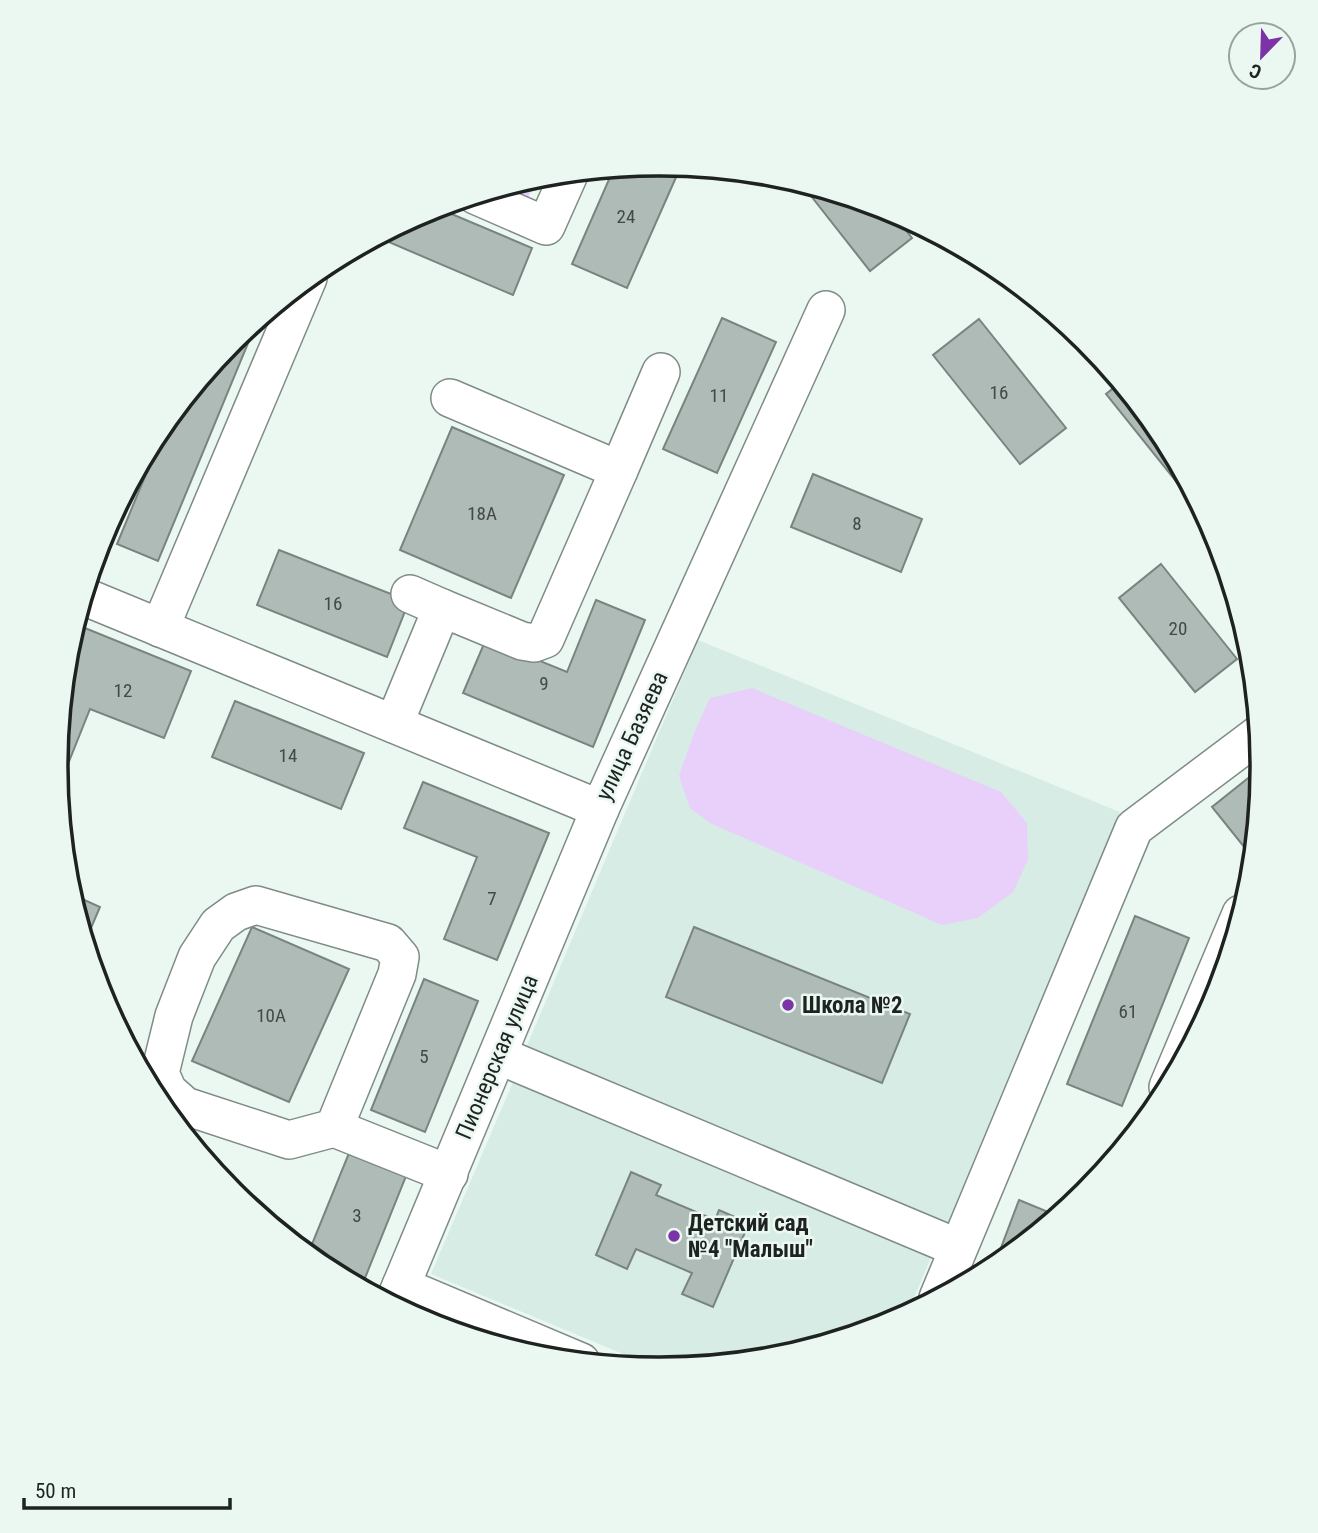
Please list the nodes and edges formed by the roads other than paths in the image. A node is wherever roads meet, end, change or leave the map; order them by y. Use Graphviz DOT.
graph roads {
  1 [pos="565,184"];
  2 [pos="489,201"];
  3 [pos="300,297"];
  4 [pos="826,310"];
  5 [pos="661,372"];
  6 [pos="450,398"];
  7 [pos="619,470"];
  8 [pos="93,600"];
  9 [pos="160,628"];
  10 [pos="394,724"];
  11 [pos="1249,742"];
  12 [pos="600,809"];
  13 [pos="498,1055"];
  14 [pos="334,1128"];
  15 [pos="449,1174"];
  16 [pos="958,1248"];
  17 [pos="944,1283"];
  18 [pos="397,1295"];
  19 [pos="524,1341"];
  1 -- 2 [label="street"];
  3 -- 9 [label="street"];
  4 -- 12 [label="street, улица Базяева"];
  5 -- 7 [label="street"];
  6 -- 7 [label="street"];
  7 -- 10 [label="street"];
  8 -- 9 [label="street, улица Базяева"];
  9 -- 10 [label="street, улица Базяева"];
  10 -- 12 [label="street, улица Базяева"];
  11 -- 16 [label="street"];
  12 -- 13 [label="street, Пионерская улица"];
  13 -- 15 [label="street, Пионерская улица"];
  13 -- 16 [label="street"];
  14 -- 14 [label="street"];
  14 -- 15 [label="street"];
  15 -- 18 [label="street, Пионерская улица"];
  16 -- 17 [label="street"];
  18 -- 19 [label="street"];
}
